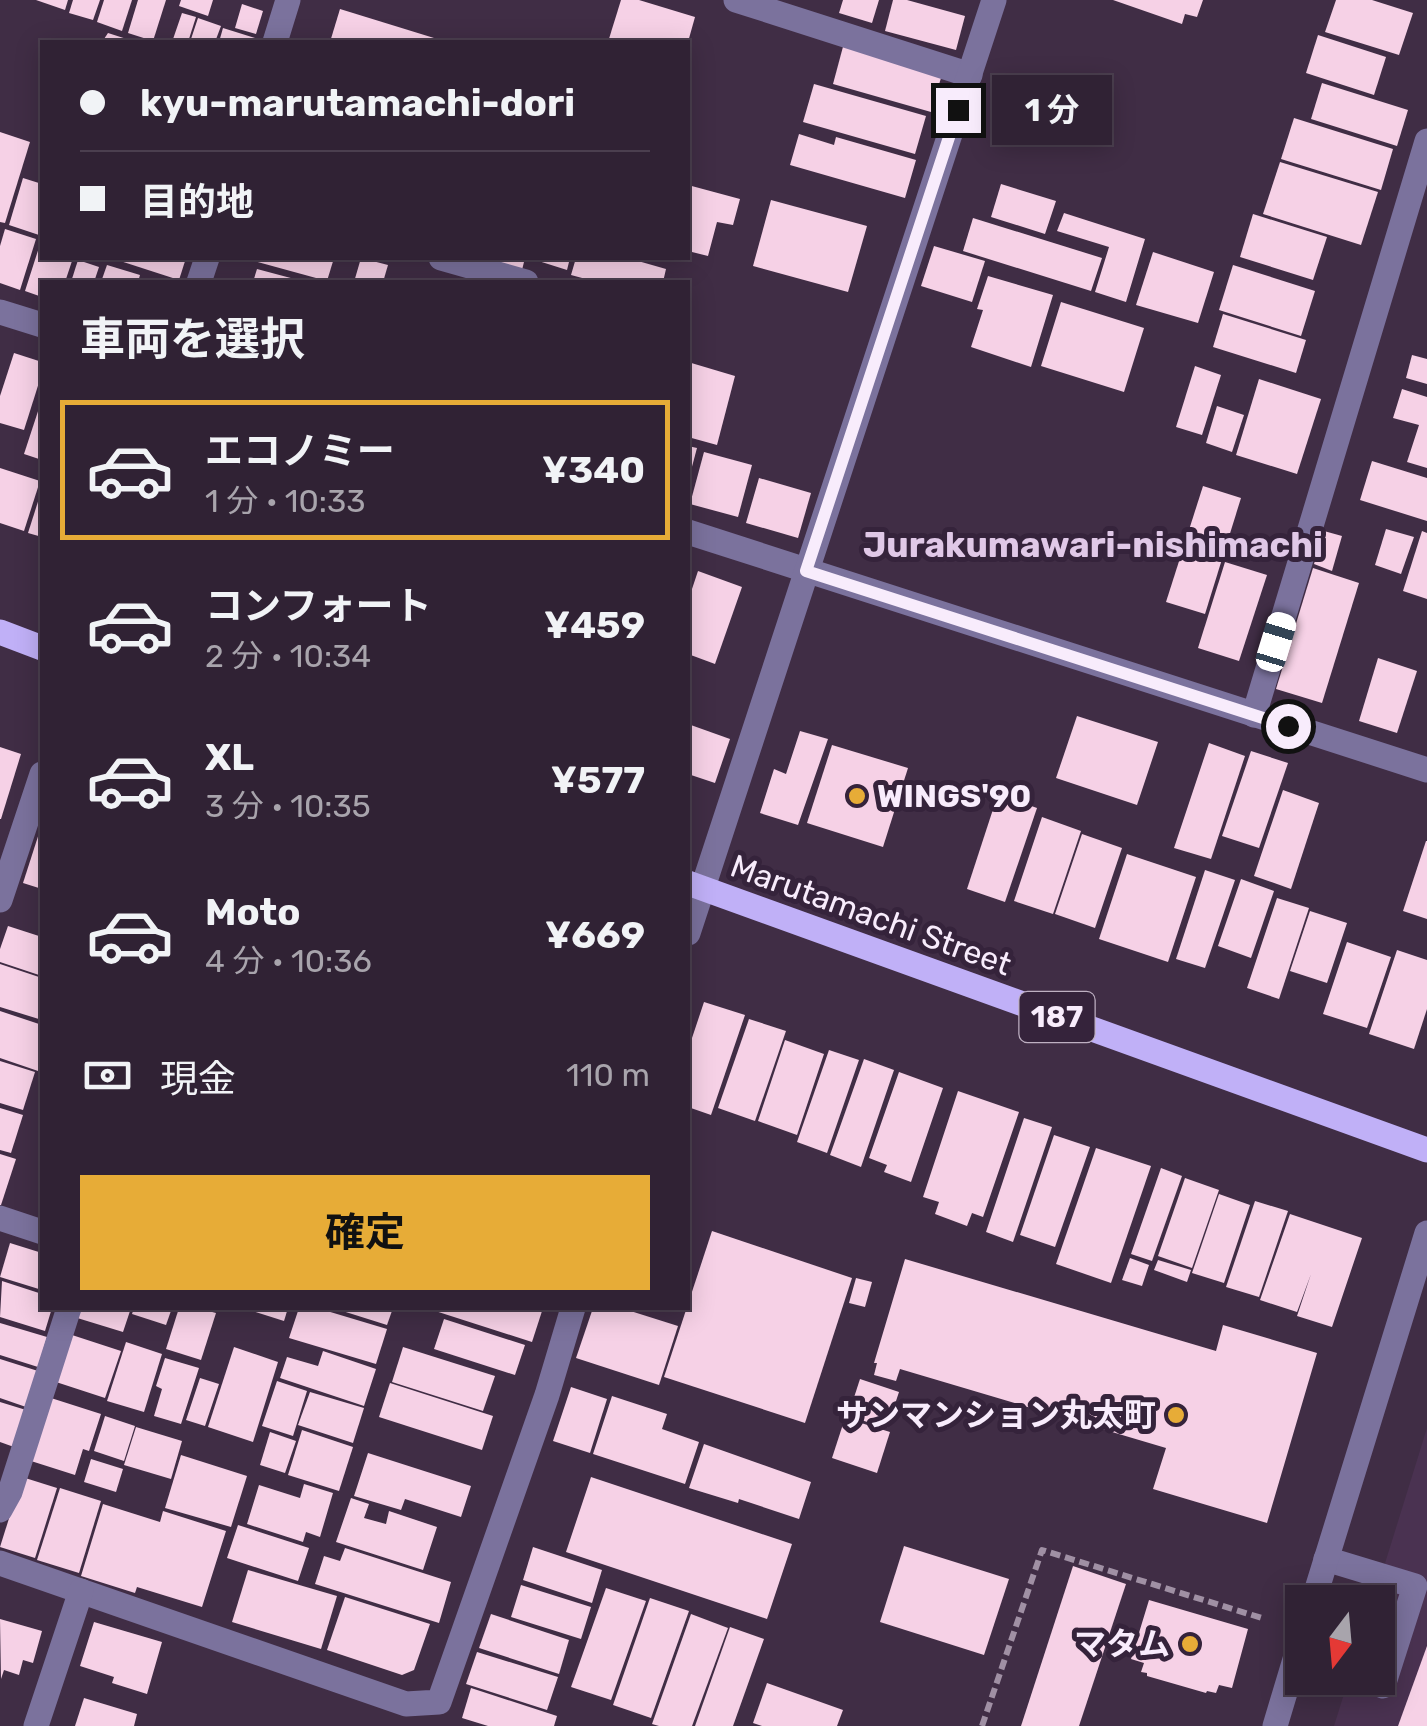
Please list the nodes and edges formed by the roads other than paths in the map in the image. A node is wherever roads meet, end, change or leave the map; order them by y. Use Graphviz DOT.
graph roads {
  1 [pos="288,0"];
  2 [pos="736,0"];
  3 [pos="994,0"];
  4 [pos="276,40"];
  5 [pos="970,75"];
  6 [pos="1427,140"];
  7 [pos="448,260"];
  8 [pos="519,280"];
  9 [pos="0,312"];
  10 [pos="40,325"];
  11 [pos="690,533"];
  12 [pos="806,571"];
  13 [pos="0,632"];
  14 [pos="40,647"];
  15 [pos="1254,715"];
  16 [pos="1427,770"];
  17 [pos="40,780"];
  18 [pos="695,886"];
  19 [pos="0,900"];
  20 [pos="690,920"];
  21 [pos="1427,1150"];
  22 [pos="0,1218"];
  23 [pos="40,1231"];
  24 [pos="1427,1233"];
  25 [pos="68,1310"];
  26 [pos="572,1310"];
  27 [pos="0,1510"];
  28 [pos="1326,1560"];
  29 [pos="0,1563"];
  30 [pos="1318,1585"];
  31 [pos="82,1591"];
  32 [pos="1395,1651"];
  33 [pos="1285,1693"];
  34 [pos="439,1702"];
  35 [pos="402,1715"];
  36 [pos="36,1726"];
  37 [pos="450,1726"];
  38 [pos="1275,1726"];
  1 -- 4 [label="street"];
  2 -- 5 [label="street"];
  3 -- 5 [label="street"];
  5 -- 12 [label="street"];
  6 -- 15 [label="street"];
  7 -- 8 [label="street"];
  9 -- 10 [label="street"];
  11 -- 12 [label="street"];
  12 -- 15 [label="street"];
  12 -- 18 [label="street"];
  13 -- 14 [label="main road"];
  15 -- 16 [label="street"];
  17 -- 19 [label="street"];
  18 -- 20 [label="street"];
  18 -- 21 [label="main road, Marutamachi Street / 187"];
  22 -- 23 [label="street"];
  24 -- 28 [label="street"];
  25 -- 27 [label="street"];
  26 -- 34 [label="street"];
  28 -- 30 [label="street"];
  28 -- 32 [label="street"];
  29 -- 31 [label="street"];
  31 -- 35 [label="street"];
  31 -- 36 [label="street"];
  33 -- 38 [label="street"];
  34 -- 35 [label="street"];
  34 -- 37 [label="street"];
}
